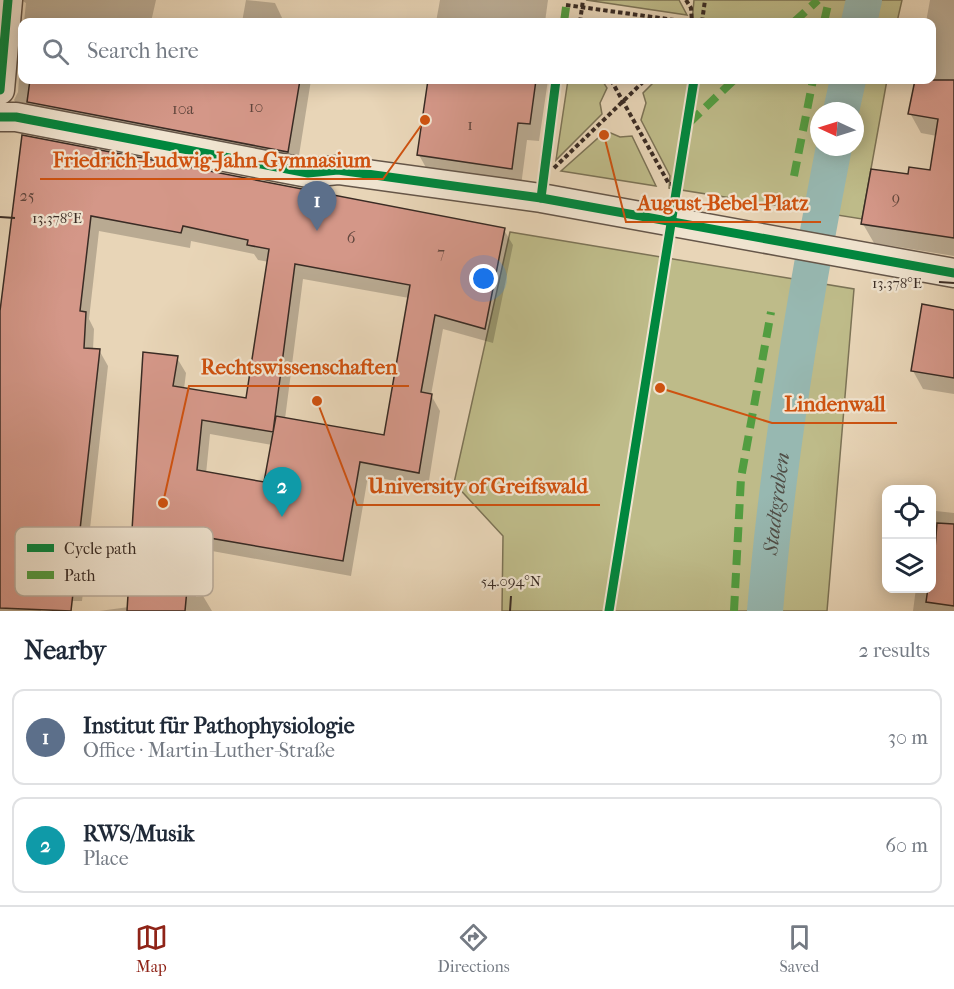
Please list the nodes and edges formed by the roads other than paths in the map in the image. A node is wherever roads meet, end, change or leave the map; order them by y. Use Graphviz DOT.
graph roads {
  1 [pos="8,0"];
  2 [pos="0,90"];
  3 [pos="0,117"];
  4 [pos="954,273"];
  1 -- 2 [label="street"];
  3 -- 4 [label="street"];
}
